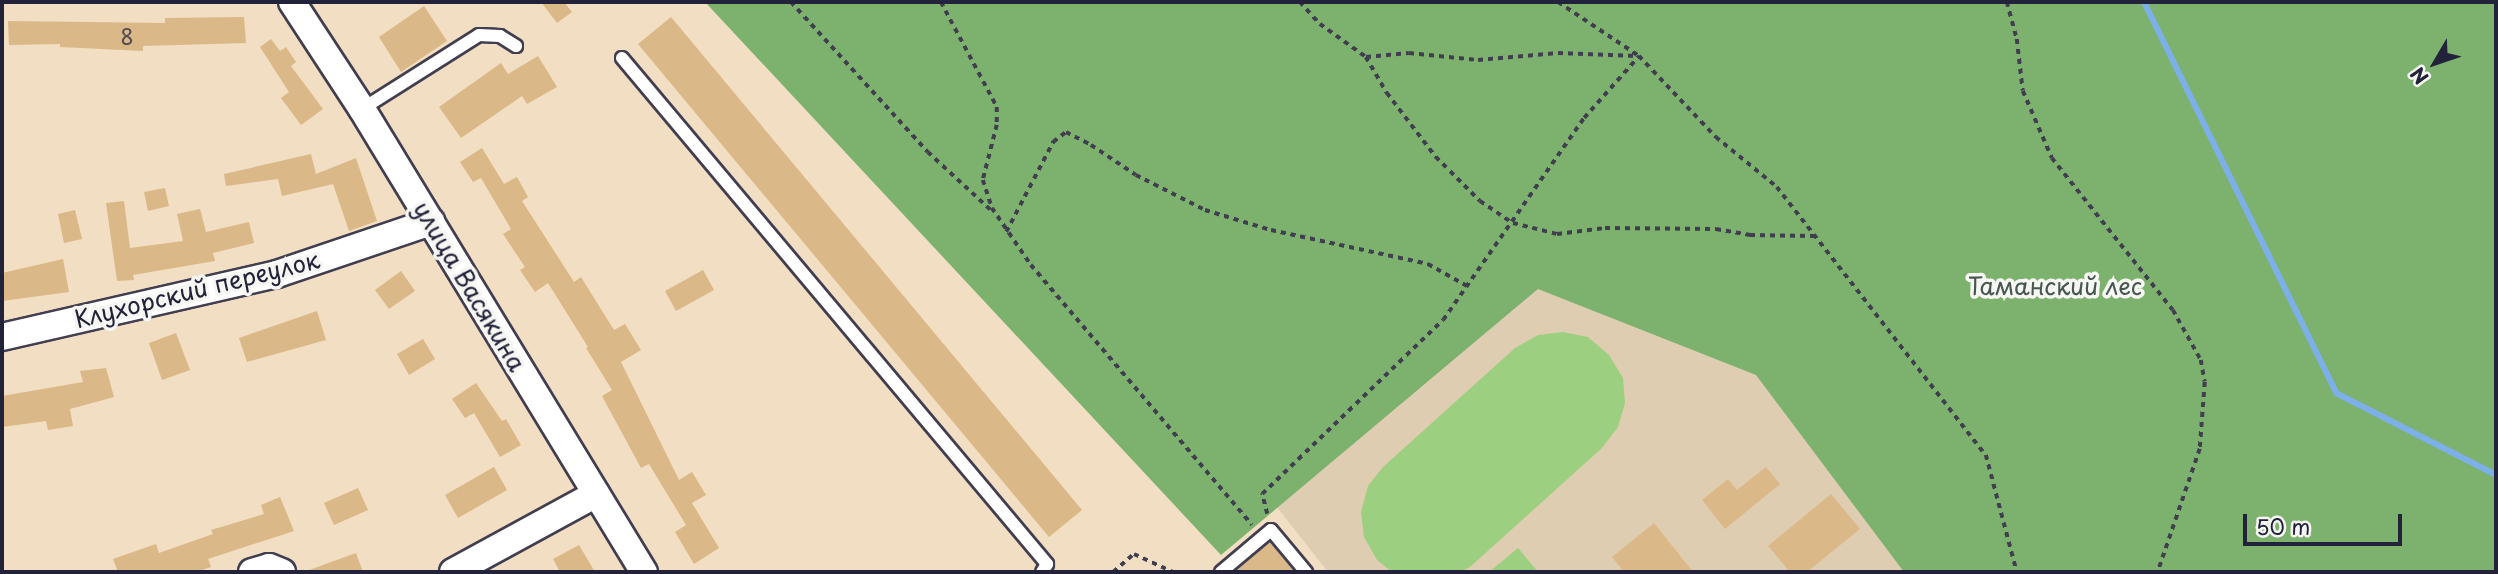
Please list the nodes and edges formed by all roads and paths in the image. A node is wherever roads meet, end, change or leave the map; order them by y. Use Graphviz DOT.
graph roads {
  1 [pos="292,2"];
  2 [pos="791,2"];
  3 [pos="941,2"];
  4 [pos="1300,2"];
  5 [pos="1558,2"];
  6 [pos="2007,2"];
  7 [pos="516,46"];
  8 [pos="1639,56"];
  9 [pos="1366,57"];
  10 [pos="622,58"];
  11 [pos="362,109"];
  12 [pos="997,216"];
  13 [pos="431,222"];
  14 [pos="1513,223"];
  15 [pos="1006,232"];
  16 [pos="1816,236"];
  17 [pos="1467,286"];
  18 [pos="2,337"];
  19 [pos="596,494"];
  20 [pos="1268,533"];
  21 [pos="252,572"];
  22 [pos="282,572"];
  23 [pos="453,572"];
  24 [pos="644,572"];
  25 [pos="1042,572"];
  26 [pos="1113,572"];
  27 [pos="1173,572"];
  28 [pos="1221,572"];
  29 [pos="1306,572"];
  30 [pos="2017,572"];
  31 [pos="2158,572"];
  1 -- 11 [label="street, улица Васякина"];
  2 -- 12 [label="path"];
  3 -- 12 [label="path"];
  4 -- 9 [label="path"];
  5 -- 8 [label="path"];
  6 -- 31 [label="path"];
  7 -- 11 [label="lane"];
  8 -- 9 [label="path"];
  8 -- 14 [label="path"];
  8 -- 16 [label="path"];
  9 -- 14 [label="path"];
  10 -- 25 [label="lane"];
  11 -- 13 [label="street, улица Васякина"];
  12 -- 15 [label="path"];
  13 -- 18 [label="street, Клухорский переулок"];
  13 -- 19 [label="street, улица Васякина"];
  14 -- 16 [label="path"];
  14 -- 17 [label="path"];
  15 -- 17 [label="path"];
  15 -- 20 [label="path"];
  16 -- 30 [label="path"];
  17 -- 20 [label="path"];
  19 -- 23 [label="street"];
  19 -- 24 [label="street, улица Васякина"];
  20 -- 28 [label="lane"];
  20 -- 29 [label="lane"];
  21 -- 22 [label="street"];
  26 -- 27 [label="path"];
}
